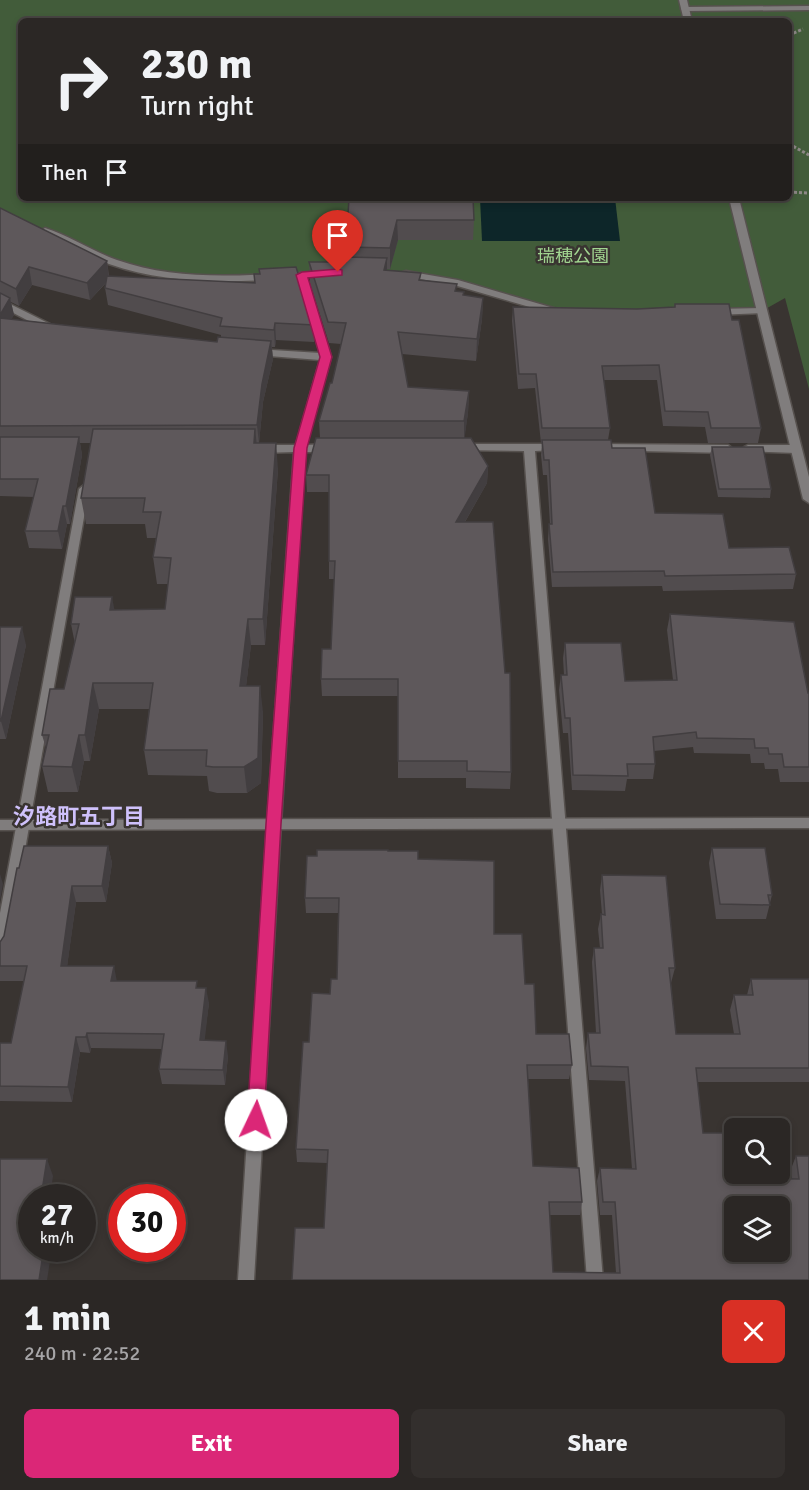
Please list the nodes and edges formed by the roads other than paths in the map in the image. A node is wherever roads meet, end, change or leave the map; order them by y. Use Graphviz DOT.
graph roads {
  1 [pos="684,4"];
  2 [pos="809,8"];
  3 [pos="735,201"];
  4 [pos="33,226"];
  5 [pos="394,273"];
  6 [pos="0,302"];
  7 [pos="762,311"];
  8 [pos="704,312"];
  9 [pos="564,314"];
  10 [pos="59,333"];
  11 [pos="244,351"];
  12 [pos="326,357"];
  13 [pos="529,447"];
  14 [pos="564,447"];
  15 [pos="300,448"];
  16 [pos="346,448"];
  17 [pos="449,448"];
  18 [pos="587,448"];
  19 [pos="254,449"];
  20 [pos="796,449"];
  21 [pos="87,473"];
  22 [pos="809,499"];
  23 [pos="558,823"];
  24 [pos="809,823"];
  25 [pos="274,824"];
  26 [pos="0,825"];
  27 [pos="23,825"];
  28 [pos="0,951"];
  29 [pos="246,1280"];
  30 [pos="595,1280"];
  1 -- 2 [label="street"];
  3 -- 7 [label="street"];
  4 -- 12 [label="street"];
  5 -- 9 [label="street"];
  6 -- 10 [label="street"];
  7 -- 8 [label="street"];
  7 -- 20 [label="street"];
  11 -- 12 [label="street"];
  12 -- 15 [label="street"];
  13 -- 14 [label="street"];
  13 -- 17 [label="street"];
  13 -- 23 [label="street"];
  15 -- 16 [label="street"];
  15 -- 19 [label="street"];
  15 -- 25 [label="street"];
  18 -- 20 [label="street"];
  20 -- 22 [label="street"];
  21 -- 27 [label="street"];
  23 -- 24 [label="street"];
  23 -- 25 [label="street"];
  23 -- 30 [label="street"];
  25 -- 27 [label="street"];
  25 -- 29 [label="street"];
  26 -- 27 [label="street"];
  27 -- 28 [label="street"];
}
